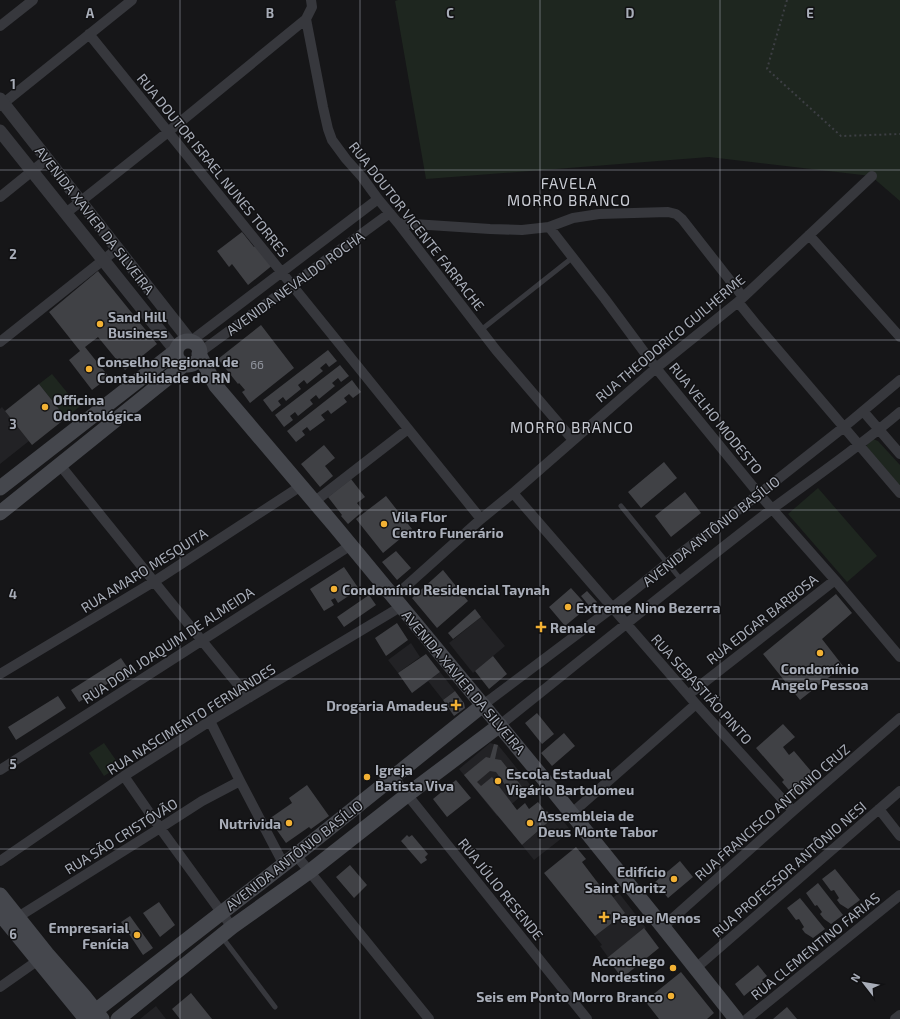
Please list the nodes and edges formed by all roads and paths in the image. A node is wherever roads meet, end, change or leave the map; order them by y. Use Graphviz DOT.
graph roads {
  1 [pos="32,0"];
  2 [pos="132,0"];
  3 [pos="321,0"];
  4 [pos="787,0"];
  5 [pos="311,3"];
  6 [pos="306,19"];
  7 [pos="0,26"];
  8 [pos="89,34"];
  9 [pos="1,103"];
  10 [pos="0,131"];
  11 [pos="168,132"];
  12 [pos="900,134"];
  13 [pos="47,159"];
  14 [pos="32,171"];
  15 [pos="872,176"];
  16 [pos="0,197"];
  17 [pos="378,199"];
  18 [pos="80,201"];
  19 [pos="66,213"];
  20 [pos="390,213"];
  21 [pos="398,223"];
  22 [pos="549,227"];
  23 [pos="809,235"];
  24 [pos="117,249"];
  25 [pos="572,258"];
  26 [pos="103,260"];
  27 [pos="282,272"];
  28 [pos="292,285"];
  29 [pos="740,299"];
  30 [pos="481,330"];
  31 [pos="900,337"];
  32 [pos="0,342"];
  33 [pos="195,347"];
  34 [pos="176,351"];
  35 [pos="186,364"];
  36 [pos="656,368"];
  37 [pos="900,380"];
  38 [pos="216,386"];
  39 [pos="863,411"];
  40 [pos="900,412"];
  41 [pos="844,427"];
  42 [pos="408,429"];
  43 [pos="879,430"];
  44 [pos="573,440"];
  45 [pos="859,445"];
  46 [pos="900,454"];
  47 [pos="60,465"];
  48 [pos="301,486"];
  49 [pos="0,488"];
  50 [pos="900,493"];
  51 [pos="514,494"];
  52 [pos="759,494"];
  53 [pos="314,502"];
  54 [pos="621,506"];
  55 [pos="772,509"];
  56 [pos="0,513"];
  57 [pos="481,519"];
  58 [pos="350,545"];
  59 [pos="668,563"];
  60 [pos="835,580"];
  61 [pos="154,581"];
  62 [pos="682,581"];
  63 [pos="398,602"];
  64 [pos="612,608"];
  65 [pos="626,624"];
  66 [pos="201,640"];
  67 [pos="900,657"];
  68 [pos="0,674"];
  69 [pos="688,695"];
  70 [pos="249,698"];
  71 [pos="696,704"];
  72 [pos="483,705"];
  73 [pos="900,718"];
  74 [pos="210,721"];
  75 [pos="500,725"];
  76 [pos="0,770"];
  77 [pos="124,776"];
  78 [pos="393,777"];
  79 [pos="240,781"];
  80 [pos="900,791"];
  81 [pos="407,795"];
  82 [pos="879,809"];
  83 [pos="793,811"];
  84 [pos="572,814"];
  85 [pos="160,828"];
  86 [pos="900,836"];
  87 [pos="296,855"];
  88 [pos="0,861"];
  89 [pos="284,865"];
  90 [pos="309,872"];
  91 [pos="0,895"];
  92 [pos="900,895"];
  93 [pos="221,913"];
  94 [pos="0,914"];
  95 [pos="18,918"];
  96 [pos="663,927"];
  97 [pos="227,932"];
  98 [pos="37,961"];
  99 [pos="696,968"];
  100 [pos="0,987"];
  101 [pos="275,1007"];
  102 [pos="900,1015"];
  103 [pos="91,1017"];
  104 [pos="118,1019"];
  105 [pos="429,1019"];
  106 [pos="587,1019"];
  107 [pos="736,1019"];
  108 [pos="747,1019"];
  109 [pos="895,1019"];
  1 -- 7 [label="street"];
  2 -- 8 [label="street"];
  3 -- 5 [label="street"];
  4 -- 12 [label="path"];
  5 -- 6 [label="street"];
  6 -- 11 [label="street"];
  6 -- 17 [label="street, RUA DOUTOR VICENTE FARRACHE"];
  8 -- 9 [label="street"];
  8 -- 11 [label="street, RUA DOUTOR ISRAEL NUNES TORRES"];
  9 -- 13 [label="street, AVENIDA XAVIER DA SILVEIRA"];
  10 -- 14 [label="street, AVENIDA XAVIER DA SILVEIRA"];
  11 -- 18 [label="street"];
  11 -- 27 [label="street, RUA DOUTOR ISRAEL NUNES TORRES"];
  13 -- 14 [label="street"];
  13 -- 18 [label="street, AVENIDA XAVIER DA SILVEIRA"];
  14 -- 16 [label="street"];
  14 -- 19 [label="street, AVENIDA XAVIER DA SILVEIRA"];
  15 -- 23 [label="street, RUA THEODORICO GUILHERME"];
  17 -- 20 [label="street, RUA DOUTOR VICENTE FARRACHE"];
  17 -- 27 [label="street, AVENIDA NEVALDO ROCHA"];
  18 -- 19 [label="street"];
  18 -- 24 [label="street, AVENIDA XAVIER DA SILVEIRA"];
  19 -- 26 [label="street, AVENIDA XAVIER DA SILVEIRA"];
  20 -- 21 [label="street, RUA DOUTOR VICENTE FARRACHE"];
  20 -- 28 [label="street, AVENIDA NEVALDO ROCHA"];
  21 -- 22 [label="street"];
  21 -- 30 [label="street, RUA DOUTOR VICENTE FARRACHE"];
  22 -- 25 [label="street, RUA VELHO MODESTO"];
  22 -- 29 [label="street"];
  23 -- 29 [label="street, RUA THEODORICO GUILHERME"];
  23 -- 31 [label="street"];
  24 -- 26 [label="street"];
  24 -- 33 [label="street, AVENIDA XAVIER DA SILVEIRA"];
  25 -- 30 [label="lane"];
  25 -- 36 [label="street, RUA VELHO MODESTO"];
  26 -- 32 [label="street"];
  26 -- 34 [label="street, AVENIDA XAVIER DA SILVEIRA"];
  27 -- 28 [label="street, RUA DOUTOR ISRAEL NUNES TORRES"];
  27 -- 33 [label="street, AVENIDA NEVALDO ROCHA"];
  28 -- 33 [label="street, AVENIDA NEVALDO ROCHA"];
  28 -- 42 [label="street, RUA DOUTOR ISRAEL NUNES TORRES"];
  29 -- 36 [label="street, RUA THEODORICO GUILHERME"];
  29 -- 41 [label="street"];
  30 -- 44 [label="street, RUA DOUTOR VICENTE FARRACHE"];
  33 -- 34 [label="main road"];
  33 -- 35 [label="main road"];
  33 -- 38 [label="main road, AVENIDA XAVIER DA SILVEIRA"];
  34 -- 35 [label="main road"];
  34 -- 49 [label="main road"];
  35 -- 38 [label="main road, AVENIDA XAVIER DA SILVEIRA"];
  35 -- 47 [label="main road"];
  36 -- 44 [label="street, RUA THEODORICO GUILHERME"];
  36 -- 52 [label="street, RUA VELHO MODESTO"];
  37 -- 39 [label="street, AVENIDA ANTÔNIO BASÍLIO"];
  38 -- 48 [label="main road, AVENIDA XAVIER DA SILVEIRA"];
  39 -- 41 [label="street, AVENIDA ANTÔNIO BASÍLIO"];
  39 -- 43 [label="street"];
  40 -- 43 [label="street, AVENIDA ANTÔNIO BASÍLIO"];
  41 -- 45 [label="street"];
  41 -- 52 [label="street, AVENIDA ANTÔNIO BASÍLIO"];
  42 -- 53 [label="street"];
  42 -- 57 [label="street, RUA DOUTOR ISRAEL NUNES TORRES"];
  43 -- 45 [label="street, AVENIDA ANTÔNIO BASÍLIO"];
  43 -- 46 [label="street"];
  44 -- 51 [label="street, RUA THEODORICO GUILHERME"];
  45 -- 50 [label="street"];
  45 -- 55 [label="street, AVENIDA ANTÔNIO BASÍLIO"];
  47 -- 56 [label="main road"];
  47 -- 61 [label="street"];
  48 -- 53 [label="main road, AVENIDA XAVIER DA SILVEIRA"];
  48 -- 61 [label="street, RUA AMARO MESQUITA"];
  51 -- 57 [label="street, RUA THEODORICO GUILHERME"];
  51 -- 64 [label="street, RUA SEBASTIÃO PINTO"];
  52 -- 55 [label="street, RUA VELHO MODESTO"];
  52 -- 59 [label="street, AVENIDA ANTÔNIO BASÍLIO"];
  53 -- 58 [label="main road, AVENIDA XAVIER DA SILVEIRA"];
  54 -- 59 [label="lane"];
  55 -- 60 [label="street"];
  55 -- 62 [label="street, AVENIDA ANTÔNIO BASÍLIO"];
  57 -- 63 [label="street, RUA THEODORICO GUILHERME"];
  58 -- 63 [label="main road, AVENIDA XAVIER DA SILVEIRA"];
  58 -- 66 [label="street, RUA DOM JOAQUIM DE ALMEIDA"];
  59 -- 62 [label="lane"];
  59 -- 64 [label="street, AVENIDA ANTÔNIO BASÍLIO"];
  60 -- 67 [label="street"];
  60 -- 69 [label="street, RUA EDGAR BARBOSA"];
  61 -- 66 [label="street"];
  61 -- 68 [label="street, RUA AMARO MESQUITA"];
  62 -- 65 [label="street, AVENIDA ANTÔNIO BASÍLIO"];
  63 -- 70 [label="street, RUA NASCIMENTO FERNANDES"];
  63 -- 72 [label="main road, AVENIDA XAVIER DA SILVEIRA"];
  64 -- 65 [label="street, RUA SEBASTIÃO PINTO"];
  64 -- 72 [label="street, AVENIDA ANTÔNIO BASÍLIO"];
  65 -- 69 [label="street, RUA SEBASTIÃO PINTO"];
  65 -- 75 [label="street, AVENIDA ANTÔNIO BASÍLIO"];
  66 -- 70 [label="street"];
  66 -- 76 [label="street, RUA DOM JOAQUIM DE ALMEIDA"];
  69 -- 71 [label="street, RUA SEBASTIÃO PINTO"];
  70 -- 74 [label="street, RUA NASCIMENTO FERNANDES"];
  71 -- 83 [label="street, RUA SEBASTIÃO PINTO"];
  71 -- 84 [label="street"];
  72 -- 75 [label="main road, AVENIDA XAVIER DA SILVEIRA"];
  72 -- 78 [label="main road, AVENIDA ANTÔNIO BASÍLIO"];
  73 -- 83 [label="street, RUA FRANCISCO ANTÔNIO CRUZ"];
  74 -- 77 [label="street, RUA NASCIMENTO FERNANDES"];
  74 -- 79 [label="street"];
  75 -- 81 [label="main road, AVENIDA ANTÔNIO BASÍLIO"];
  75 -- 84 [label="main road, AVENIDA XAVIER DA SILVEIRA"];
  77 -- 85 [label="street"];
  77 -- 88 [label="street, RUA NASCIMENTO FERNANDES"];
  78 -- 81 [label="street, RUA JÚLIO RESENDE"];
  78 -- 87 [label="main road, AVENIDA ANTÔNIO BASÍLIO"];
  79 -- 85 [label="street, RUA SÃO CRISTÓVÃO"];
  79 -- 89 [label="street"];
  80 -- 82 [label="street, RUA PROFESSOR ANTÔNIO NESI"];
  81 -- 90 [label="main road, AVENIDA ANTÔNIO BASÍLIO"];
  81 -- 106 [label="street, RUA JÚLIO RESENDE"];
  82 -- 86 [label="street"];
  82 -- 99 [label="street, RUA PROFESSOR ANTÔNIO NESI"];
  83 -- 96 [label="street, RUA FRANCISCO ANTÔNIO CRUZ"];
  84 -- 96 [label="main road, AVENIDA XAVIER DA SILVEIRA"];
  85 -- 93 [label="street"];
  85 -- 95 [label="street, RUA SÃO CRISTÓVÃO"];
  87 -- 89 [label="main road, AVENIDA ANTÔNIO BASÍLIO"];
  87 -- 90 [label="street"];
  89 -- 93 [label="main road, AVENIDA ANTÔNIO BASÍLIO"];
  90 -- 97 [label="main road, AVENIDA ANTÔNIO BASÍLIO"];
  90 -- 105 [label="street"];
  91 -- 95 [label="main road"];
  92 -- 108 [label="street, RUA CLEMENTINO FARIAS"];
  93 -- 97 [label="street"];
  93 -- 103 [label="main road, AVENIDA ANTÔNIO BASÍLIO"];
  94 -- 98 [label="main road"];
  95 -- 103 [label="main road"];
  96 -- 99 [label="main road, AVENIDA XAVIER DA SILVEIRA"];
  97 -- 101 [label="lane"];
  97 -- 104 [label="main road, AVENIDA ANTÔNIO BASÍLIO"];
  98 -- 100 [label="street"];
  98 -- 103 [label="main road"];
  99 -- 107 [label="main road, AVENIDA XAVIER DA SILVEIRA"];
  102 -- 109 [label="street"];
}
